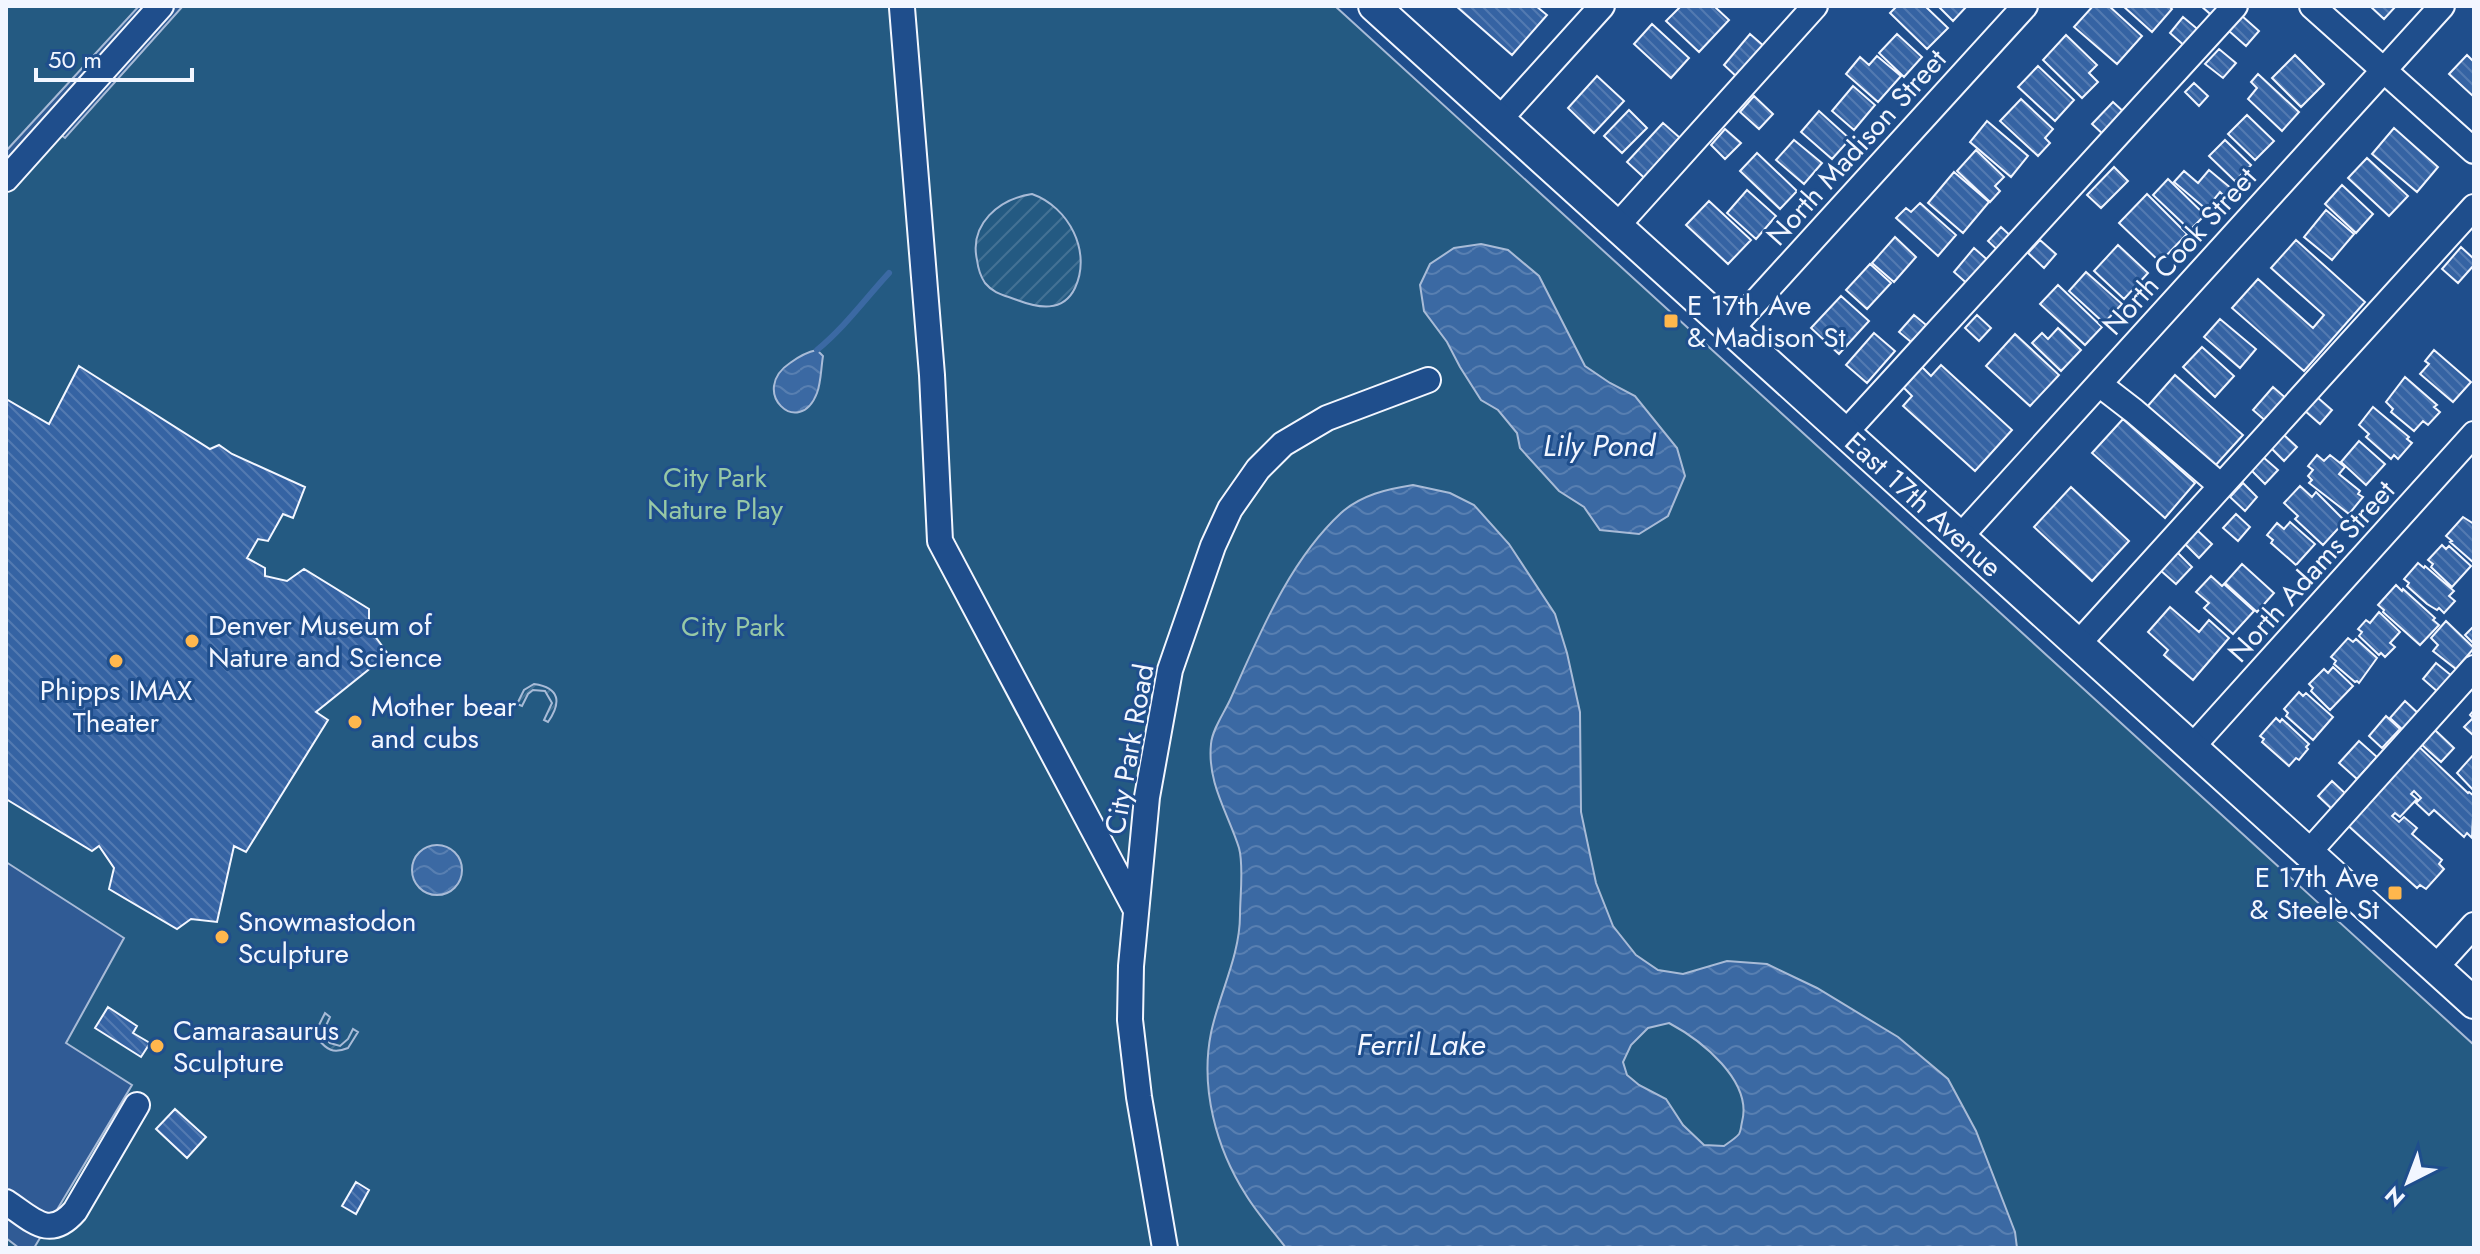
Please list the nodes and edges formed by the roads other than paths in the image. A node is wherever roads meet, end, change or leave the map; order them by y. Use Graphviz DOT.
graph roads {
  1 [pos="161,6"];
  2 [pos="1602,6"];
  3 [pos="1815,6"];
  4 [pos="2025,6"];
  5 [pos="2235,6"];
  6 [pos="2312,6"];
  7 [pos="2442,6"];
  8 [pos="902,8"];
  9 [pos="1385,9"];
  10 [pos="2383,71"];
  11 [pos="1500,119"];
  12 [pos="2474,151"];
  13 [pos="6,179"];
  14 [pos="2474,207"];
  15 [pos="1617,226"];
  16 [pos="1731,329"];
  17 [pos="1428,380"];
  18 [pos="2099,384"];
  19 [pos="1845,433"];
  20 [pos="2474,434"];
  21 [pos="2221,486"];
  22 [pos="1960,537"];
  23 [pos="2078,644"];
  24 [pos="2474,668"];
  25 [pos="2192,747"];
  26 [pos="2308,853"];
  27 [pos="1135,908"];
  28 [pos="2474,925"];
  29 [pos="2435,968"];
  30 [pos="2474,1003"];
  31 [pos="137,1105"];
  32 [pos="6,1202"];
  33 [pos="1165,1248"];
  1 -- 13 [label="street"];
  2 -- 11 [label="street"];
  3 -- 15 [label="street"];
  4 -- 16 [label="street, North Madison Street"];
  5 -- 19 [label="street"];
  6 -- 10 [label="street"];
  7 -- 10 [label="street, North Cook Street"];
  8 -- 27 [label="street"];
  9 -- 11 [label="main road, East 17th Avenue"];
  10 -- 12 [label="street"];
  10 -- 18 [label="street, North Cook Street"];
  11 -- 15 [label="main road, East 17th Avenue"];
  14 -- 21 [label="street"];
  15 -- 16 [label="main road, East 17th Avenue"];
  16 -- 19 [label="main road, East 17th Avenue"];
  17 -- 27 [label="street, City Park Road"];
  18 -- 21 [label="street"];
  18 -- 22 [label="street, North Cook Street"];
  19 -- 22 [label="main road, East 17th Avenue"];
  20 -- 25 [label="street, North Adams Street"];
  21 -- 23 [label="street"];
  22 -- 23 [label="main road, East 17th Avenue"];
  23 -- 25 [label="main road, East 17th Avenue"];
  24 -- 26 [label="street"];
  25 -- 26 [label="main road, East 17th Avenue"];
  26 -- 29 [label="main road, East 17th Avenue"];
  27 -- 33 [label="street, City Park Road"];
  28 -- 29 [label="street"];
  29 -- 30 [label="main road, East 17th Avenue"];
  31 -- 32 [label="street"];
}
